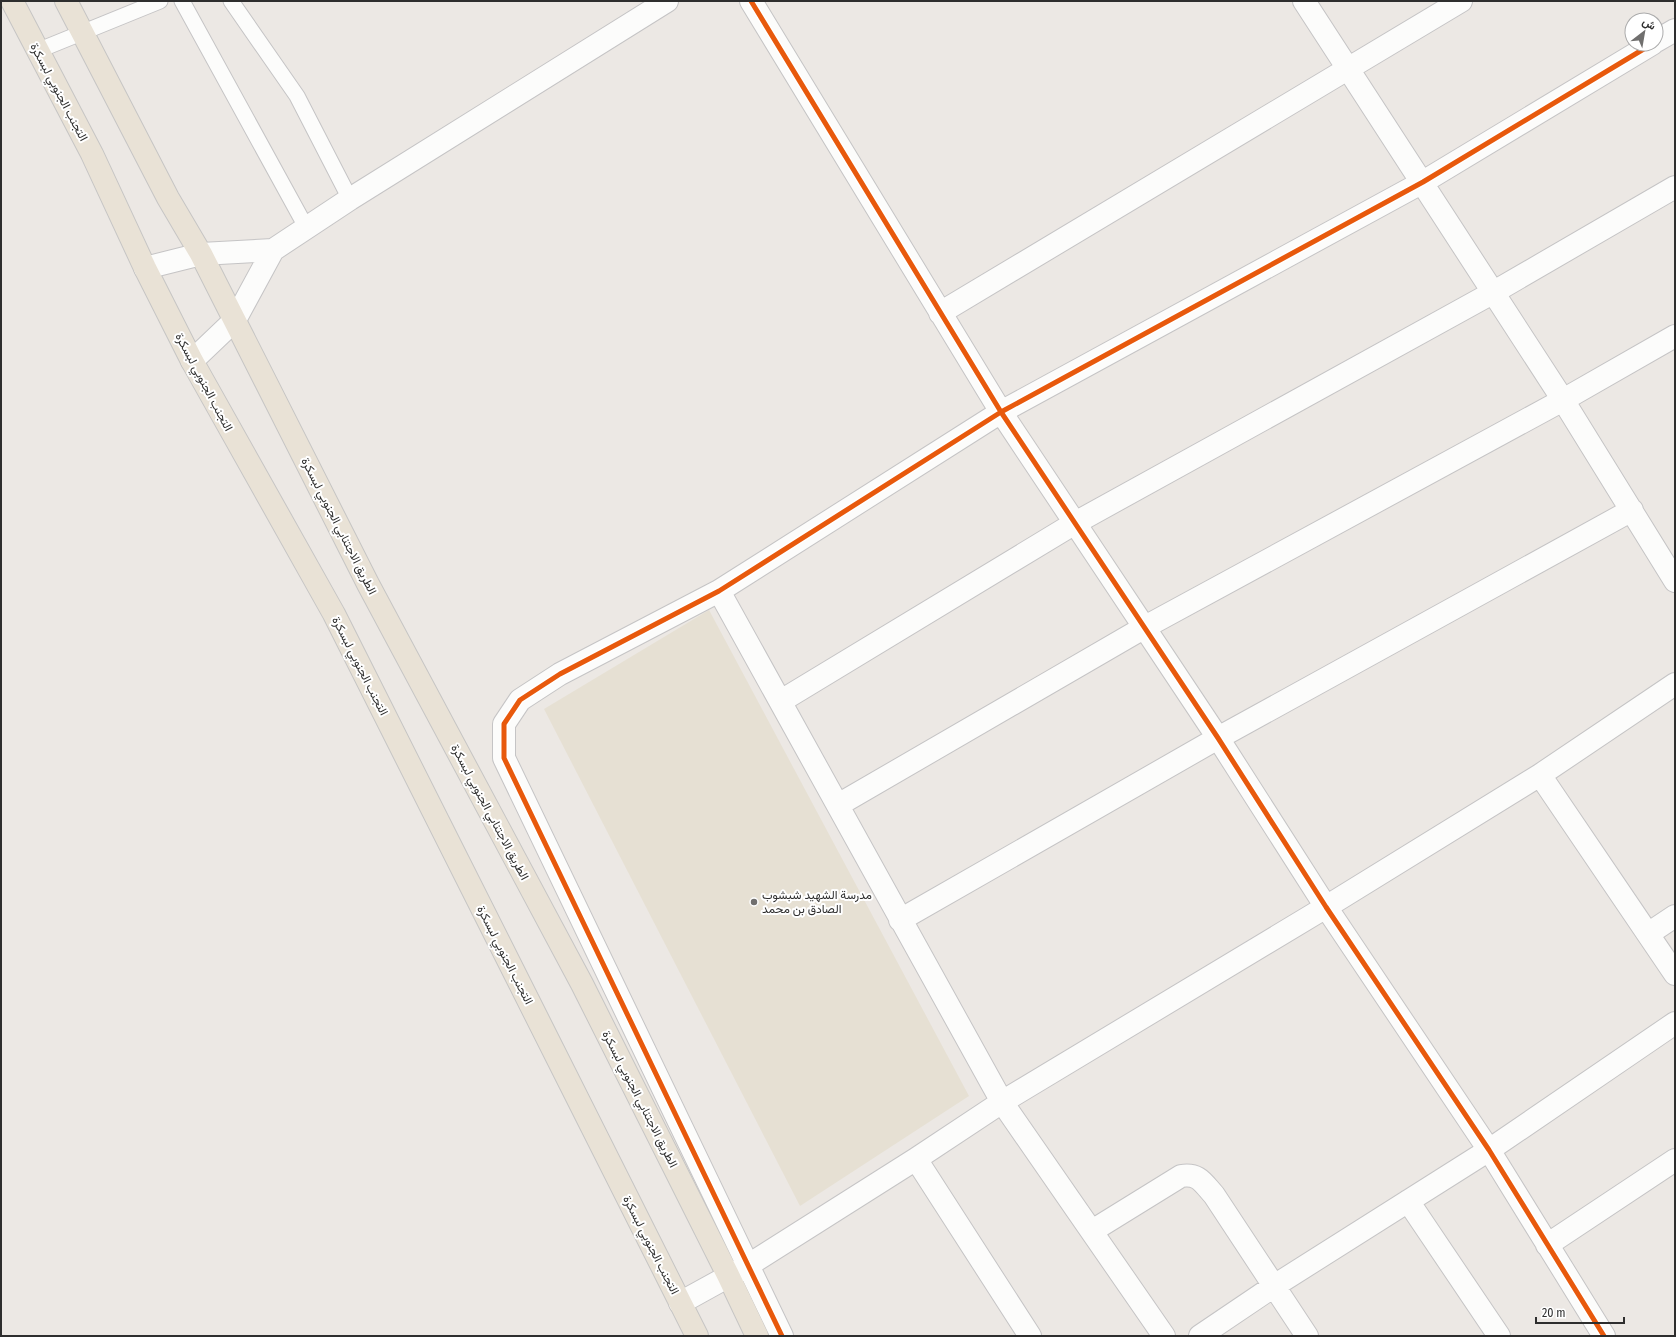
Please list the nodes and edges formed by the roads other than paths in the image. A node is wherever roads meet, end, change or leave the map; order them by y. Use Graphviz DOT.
graph roads {
  1 [pos="12,1"];
  2 [pos="66,1"];
  3 [pos="160,1"];
  4 [pos="182,1"];
  5 [pos="231,1"];
  6 [pos="667,1"];
  7 [pos="751,1"];
  8 [pos="1304,1"];
  9 [pos="1461,1"];
  10 [pos="1675,30"];
  11 [pos="84,33"];
  12 [pos="1664,36"];
  13 [pos="37,51"];
  14 [pos="1639,52"];
  15 [pos="1349,69"];
  16 [pos="1423,182"];
  17 [pos="1675,188"];
  18 [pos="350,199"];
  19 [pos="306,227"];
  20 [pos="273,250"];
  21 [pos="201,254"];
  22 [pos="145,268"];
  23 [pos="1494,292"];
  24 [pos="940,313"];
  25 [pos="235,320"];
  26 [pos="1675,336"];
  27 [pos="192,362"];
  28 [pos="1563,400"];
  29 [pos="1001,412"];
  30 [pos="1632,510"];
  31 [pos="1075,523"];
  32 [pos="1675,581"];
  33 [pos="719,591"];
  34 [pos="1145,627"];
  35 [pos="1675,684"];
  36 [pos="781,701"];
  37 [pos="1218,738"];
  38 [pos="1540,774"];
  39 [pos="838,805"];
  40 [pos="1326,907"];
  41 [pos="1675,916"];
  42 [pos="900,920"];
  43 [pos="1648,934"];
  44 [pos="1675,974"];
  45 [pos="1675,1024"];
  46 [pos="1002,1102"];
  47 [pos="1489,1150"];
  48 [pos="916,1159"];
  49 [pos="1675,1160"];
  50 [pos="1408,1201"];
  51 [pos="1092,1231"];
  52 [pos="1547,1245"];
  53 [pos="738,1270"];
  54 [pos="1274,1286"];
  55 [pos="680,1303"];
  56 [pos="696,1336"];
  57 [pos="757,1336"];
  58 [pos="782,1336"];
  59 [pos="1030,1336"];
  60 [pos="1164,1336"];
  61 [pos="1200,1336"];
  62 [pos="1307,1336"];
  63 [pos="1499,1336"];
  64 [pos="1604,1336"];
  1 -- 13 [label="highway, التجنب الجنوبي لبسكرة"];
  2 -- 11 [label="highway"];
  3 -- 11 [label="lane"];
  4 -- 19 [label="lane"];
  5 -- 18 [label="lane"];
  6 -- 18 [label="street"];
  7 -- 24 [label="street"];
  8 -- 15 [label="street"];
  9 -- 15 [label="street"];
  10 -- 12 [label="street"];
  11 -- 13 [label="lane"];
  11 -- 21 [label="highway"];
  13 -- 22 [label="highway, التجنب الجنوبي لبسكرة"];
  14 -- 16 [label="street"];
  15 -- 16 [label="street"];
  15 -- 24 [label="street"];
  16 -- 23 [label="street"];
  16 -- 29 [label="street"];
  17 -- 23 [label="street"];
  18 -- 19 [label="street"];
  19 -- 20 [label="street"];
  20 -- 21 [label="street"];
  20 -- 25 [label="street"];
  21 -- 22 [label="street"];
  21 -- 25 [label="highway, الطريق الاجتنابي الجنوبي لبسكرة"];
  22 -- 27 [label="highway, التجنب الجنوبي لبسكرة"];
  23 -- 28 [label="street"];
  23 -- 31 [label="street"];
  24 -- 29 [label="street"];
  25 -- 27 [label="street"];
  25 -- 53 [label="highway, الطريق الاجتنابي الجنوبي لبسكرة"];
  26 -- 28 [label="street"];
  27 -- 55 [label="highway, التجنب الجنوبي لبسكرة"];
  28 -- 30 [label="street"];
  28 -- 34 [label="street"];
  29 -- 31 [label="street"];
  29 -- 33 [label="street"];
  30 -- 32 [label="street"];
  30 -- 37 [label="street"];
  31 -- 34 [label="street"];
  31 -- 36 [label="street"];
  33 -- 36 [label="street"];
  33 -- 53 [label="street"];
  34 -- 37 [label="street"];
  34 -- 39 [label="street"];
  35 -- 38 [label="street"];
  36 -- 39 [label="street"];
  37 -- 40 [label="street"];
  37 -- 42 [label="street"];
  38 -- 40 [label="street"];
  38 -- 43 [label="street"];
  39 -- 42 [label="street"];
  40 -- 46 [label="street"];
  40 -- 47 [label="street"];
  41 -- 43 [label="street"];
  42 -- 46 [label="street"];
  43 -- 44 [label="street"];
  45 -- 47 [label="street"];
  46 -- 48 [label="street"];
  46 -- 51 [label="street"];
  47 -- 50 [label="street"];
  47 -- 52 [label="street"];
  48 -- 53 [label="street"];
  48 -- 59 [label="street"];
  49 -- 52 [label="street"];
  50 -- 54 [label="street"];
  50 -- 63 [label="street"];
  51 -- 54 [label="street"];
  51 -- 60 [label="street"];
  52 -- 64 [label="street"];
  53 -- 55 [label="street"];
  53 -- 57 [label="highway, الطريق الاجتنابي الجنوبي لبسكرة"];
  53 -- 58 [label="street"];
  54 -- 61 [label="street"];
  54 -- 62 [label="street"];
  55 -- 56 [label="highway, التجنب الجنوبي لبسكرة"];
}
